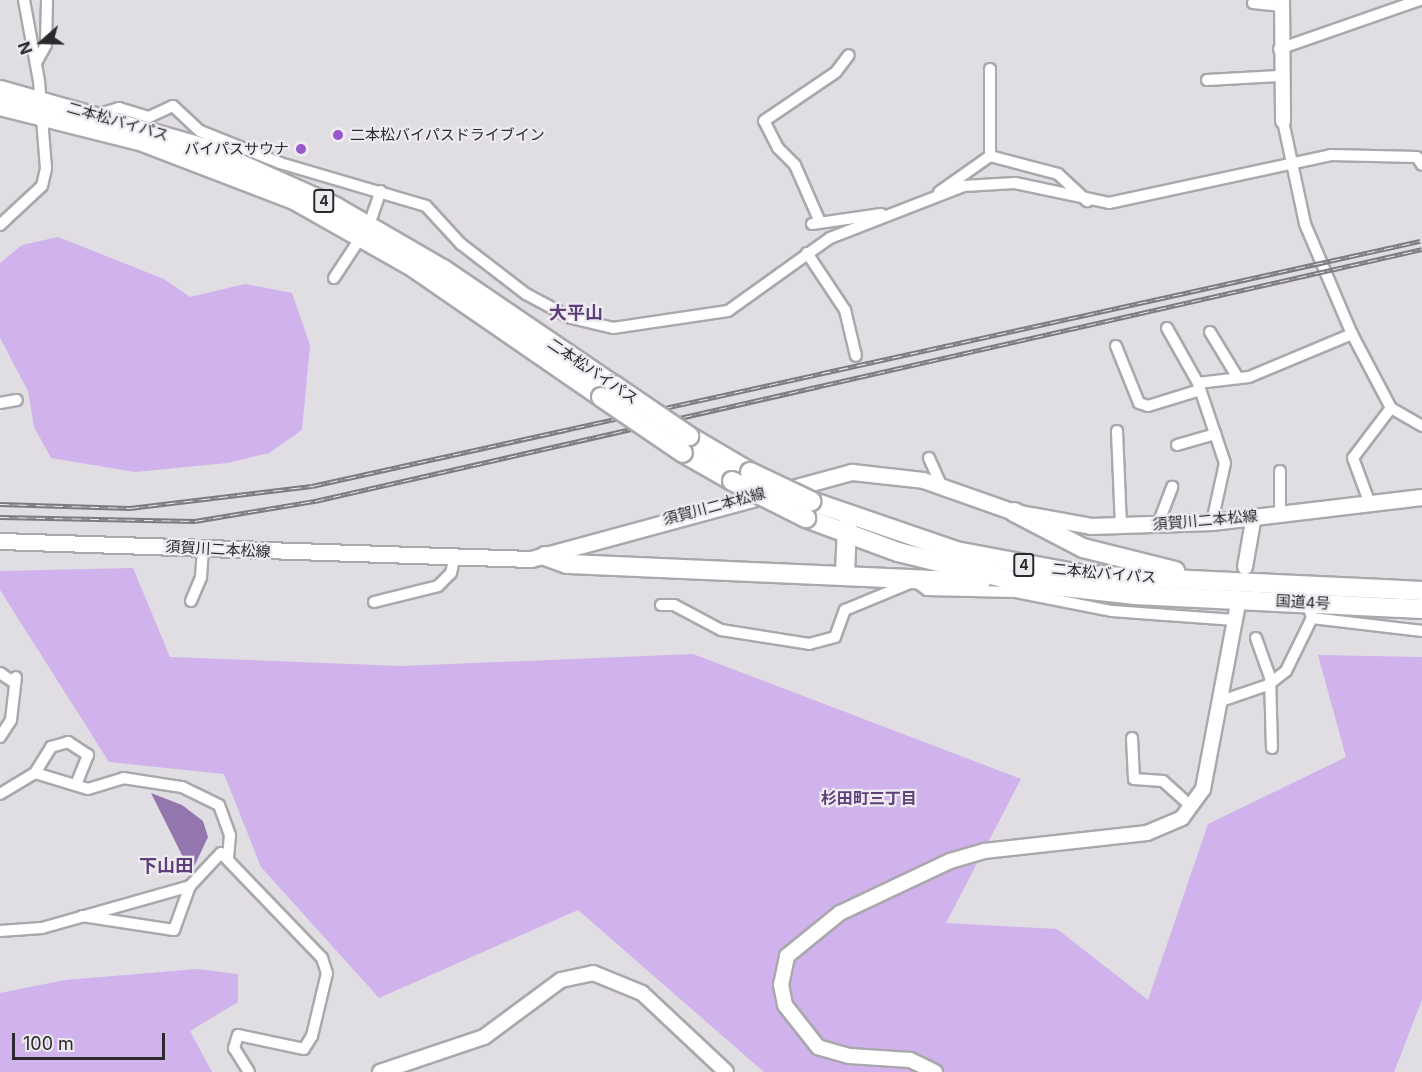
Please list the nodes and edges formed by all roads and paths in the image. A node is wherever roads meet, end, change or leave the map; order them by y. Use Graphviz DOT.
graph roads {
  1 [pos="24,0"];
  2 [pos="47,0"];
  3 [pos="1420,0"];
  4 [pos="1253,3"];
  5 [pos="1282,3"];
  6 [pos="1279,49"];
  7 [pos="849,55"];
  8 [pos="37,61"];
  9 [pos="990,69"];
  10 [pos="1279,76"];
  11 [pos="1207,80"];
  12 [pos="0,90"];
  13 [pos="0,106"];
  14 [pos="42,106"];
  15 [pos="96,115"];
  16 [pos="1283,121"];
  17 [pos="990,156"];
  18 [pos="1422,165"];
  19 [pos="1292,168"];
  20 [pos="381,190"];
  21 [pos="936,195"];
  22 [pos="1087,201"];
  23 [pos="887,215"];
  24 [pos="0,225"];
  25 [pos="366,230"];
  26 [pos="807,253"];
  27 [pos="334,278"];
  28 [pos="1167,328"];
  29 [pos="1210,332"];
  30 [pos="1352,334"];
  31 [pos="1116,346"];
  32 [pos="856,356"];
  33 [pos="1238,378"];
  34 [pos="1199,387"];
  35 [pos="16,400"];
  36 [pos="0,403"];
  37 [pos="1391,408"];
  38 [pos="1422,426"];
  39 [pos="1117,430"];
  40 [pos="1215,434"];
  41 [pos="686,444"];
  42 [pos="1177,445"];
  43 [pos="929,458"];
  44 [pos="1280,471"];
  45 [pos="942,487"];
  46 [pos="1172,487"];
  47 [pos="1422,497"];
  48 [pos="1370,504"];
  49 [pos="808,509"];
  50 [pos="1014,513"];
  51 [pos="1280,513"];
  52 [pos="847,514"];
  53 [pos="1254,516"];
  54 [pos="1212,522"];
  55 [pos="1158,524"];
  56 [pos="1121,526"];
  57 [pos="846,534"];
  58 [pos="0,541"];
  59 [pos="203,547"];
  60 [pos="545,556"];
  61 [pos="454,560"];
  62 [pos="1245,567"];
  63 [pos="845,574"];
  64 [pos="1208,580"];
  65 [pos="915,581"];
  66 [pos="1018,582"];
  67 [pos="1422,591"];
  68 [pos="1184,596"];
  69 [pos="191,602"];
  70 [pos="374,602"];
  71 [pos="661,605"];
  72 [pos="1422,609"];
  73 [pos="1310,610"];
  74 [pos="1236,614"];
  75 [pos="1422,631"];
  76 [pos="1256,638"];
  77 [pos="0,674"];
  78 [pos="1268,685"];
  79 [pos="1221,701"];
  80 [pos="0,737"];
  81 [pos="1132,738"];
  82 [pos="1272,748"];
  83 [pos="34,773"];
  84 [pos="77,782"];
  85 [pos="0,794"];
  86 [pos="1192,807"];
  87 [pos="228,859"];
  88 [pos="189,886"];
  89 [pos="82,916"];
  90 [pos="0,931"];
  91 [pos="249,1072"];
  92 [pos="380,1072"];
  93 [pos="726,1072"];
  94 [pos="935,1072"];
  1 -- 8 [label="street"];
  2 -- 8 [label="street"];
  3 -- 6 [label="street"];
  4 -- 5 [label="street"];
  5 -- 6 [label="street"];
  6 -- 10 [label="street"];
  7 -- 23 [label="street"];
  8 -- 14 [label="street"];
  9 -- 17 [label="street"];
  10 -- 11 [label="street"];
  10 -- 16 [label="street"];
  12 -- 14 [label="highway, 二本松バイパス / 4"];
  13 -- 14 [label="highway, 二本松バイパス / 4"];
  14 -- 15 [label="highway, 二本松バイパス / 4"];
  14 -- 24 [label="street"];
  14 -- 25 [label="highway, 二本松バイパス / 4"];
  15 -- 20 [label="street"];
  15 -- 25 [label="highway, 二本松バイパス / 4"];
  16 -- 19 [label="street"];
  17 -- 21 [label="street"];
  17 -- 22 [label="street"];
  18 -- 19 [label="street"];
  19 -- 22 [label="street"];
  19 -- 30 [label="street"];
  20 -- 25 [label="street"];
  20 -- 26 [label="street"];
  21 -- 22 [label="street"];
  21 -- 23 [label="street"];
  23 -- 26 [label="street"];
  25 -- 27 [label="street"];
  25 -- 41 [label="highway, 二本松バイパス / 4, bridge"];
  26 -- 32 [label="street"];
  28 -- 34 [label="street"];
  29 -- 33 [label="street"];
  30 -- 33 [label="street"];
  30 -- 37 [label="street"];
  31 -- 34 [label="street"];
  33 -- 34 [label="street"];
  34 -- 40 [label="street"];
  35 -- 36 [label="street"];
  37 -- 38 [label="street"];
  37 -- 48 [label="street"];
  39 -- 56 [label="street"];
  40 -- 42 [label="street"];
  40 -- 54 [label="street"];
  41 -- 49 [label="highway, 二本松バイパス / 4, bridge"];
  41 -- 49 [label="highway, 二本松バイパス / 4, bridge"];
  43 -- 45 [label="street"];
  44 -- 51 [label="street"];
  45 -- 50 [label="main road, 須賀川二本松線"];
  45 -- 60 [label="main road, 須賀川二本松線"];
  46 -- 55 [label="street"];
  47 -- 48 [label="main road, 須賀川二本松線"];
  48 -- 51 [label="main road, 須賀川二本松線"];
  49 -- 52 [label="highway, 二本松バイパス / 4"];
  49 -- 57 [label="highway, 二本松バイパス / 4"];
  50 -- 56 [label="main road, 須賀川二本松線"];
  50 -- 64 [label="highway"];
  51 -- 53 [label="main road, 須賀川二本松線"];
  52 -- 57 [label="highway"];
  52 -- 64 [label="highway, 二本松バイパス / 4"];
  53 -- 54 [label="main road, 須賀川二本松線"];
  53 -- 62 [label="street"];
  54 -- 55 [label="main road, 須賀川二本松線"];
  55 -- 56 [label="main road, 須賀川二本松線"];
  57 -- 63 [label="highway"];
  57 -- 66 [label="highway, 二本松バイパス / 4"];
  58 -- 59 [label="main road, 須賀川二本松線"];
  59 -- 61 [label="main road, 須賀川二本松線"];
  59 -- 69 [label="street"];
  60 -- 61 [label="main road, 須賀川二本松線"];
  60 -- 63 [label="highway"];
  61 -- 70 [label="street"];
  63 -- 65 [label="highway"];
  64 -- 67 [label="highway, 国道4号 / 4"];
  65 -- 66 [label="highway"];
  65 -- 71 [label="street"];
  65 -- 74 [label="street"];
  66 -- 68 [label="highway, 二本松バイパス / 4"];
  68 -- 73 [label="highway, 国道4号 / 4"];
  72 -- 73 [label="highway, 国道4号 / 4"];
  73 -- 75 [label="street"];
  73 -- 78 [label="street"];
  74 -- 79 [label="street"];
  76 -- 78 [label="street"];
  77 -- 80 [label="street"];
  78 -- 79 [label="street"];
  78 -- 82 [label="street"];
  79 -- 86 [label="street"];
  81 -- 86 [label="street"];
  83 -- 84 [label="street"];
  83 -- 84 [label="street"];
  83 -- 85 [label="street"];
  84 -- 87 [label="street"];
  86 -- 94 [label="street"];
  87 -- 88 [label="street"];
  87 -- 91 [label="street"];
  88 -- 89 [label="street"];
  88 -- 89 [label="street"];
  89 -- 90 [label="street"];
  92 -- 93 [label="street"];
}
